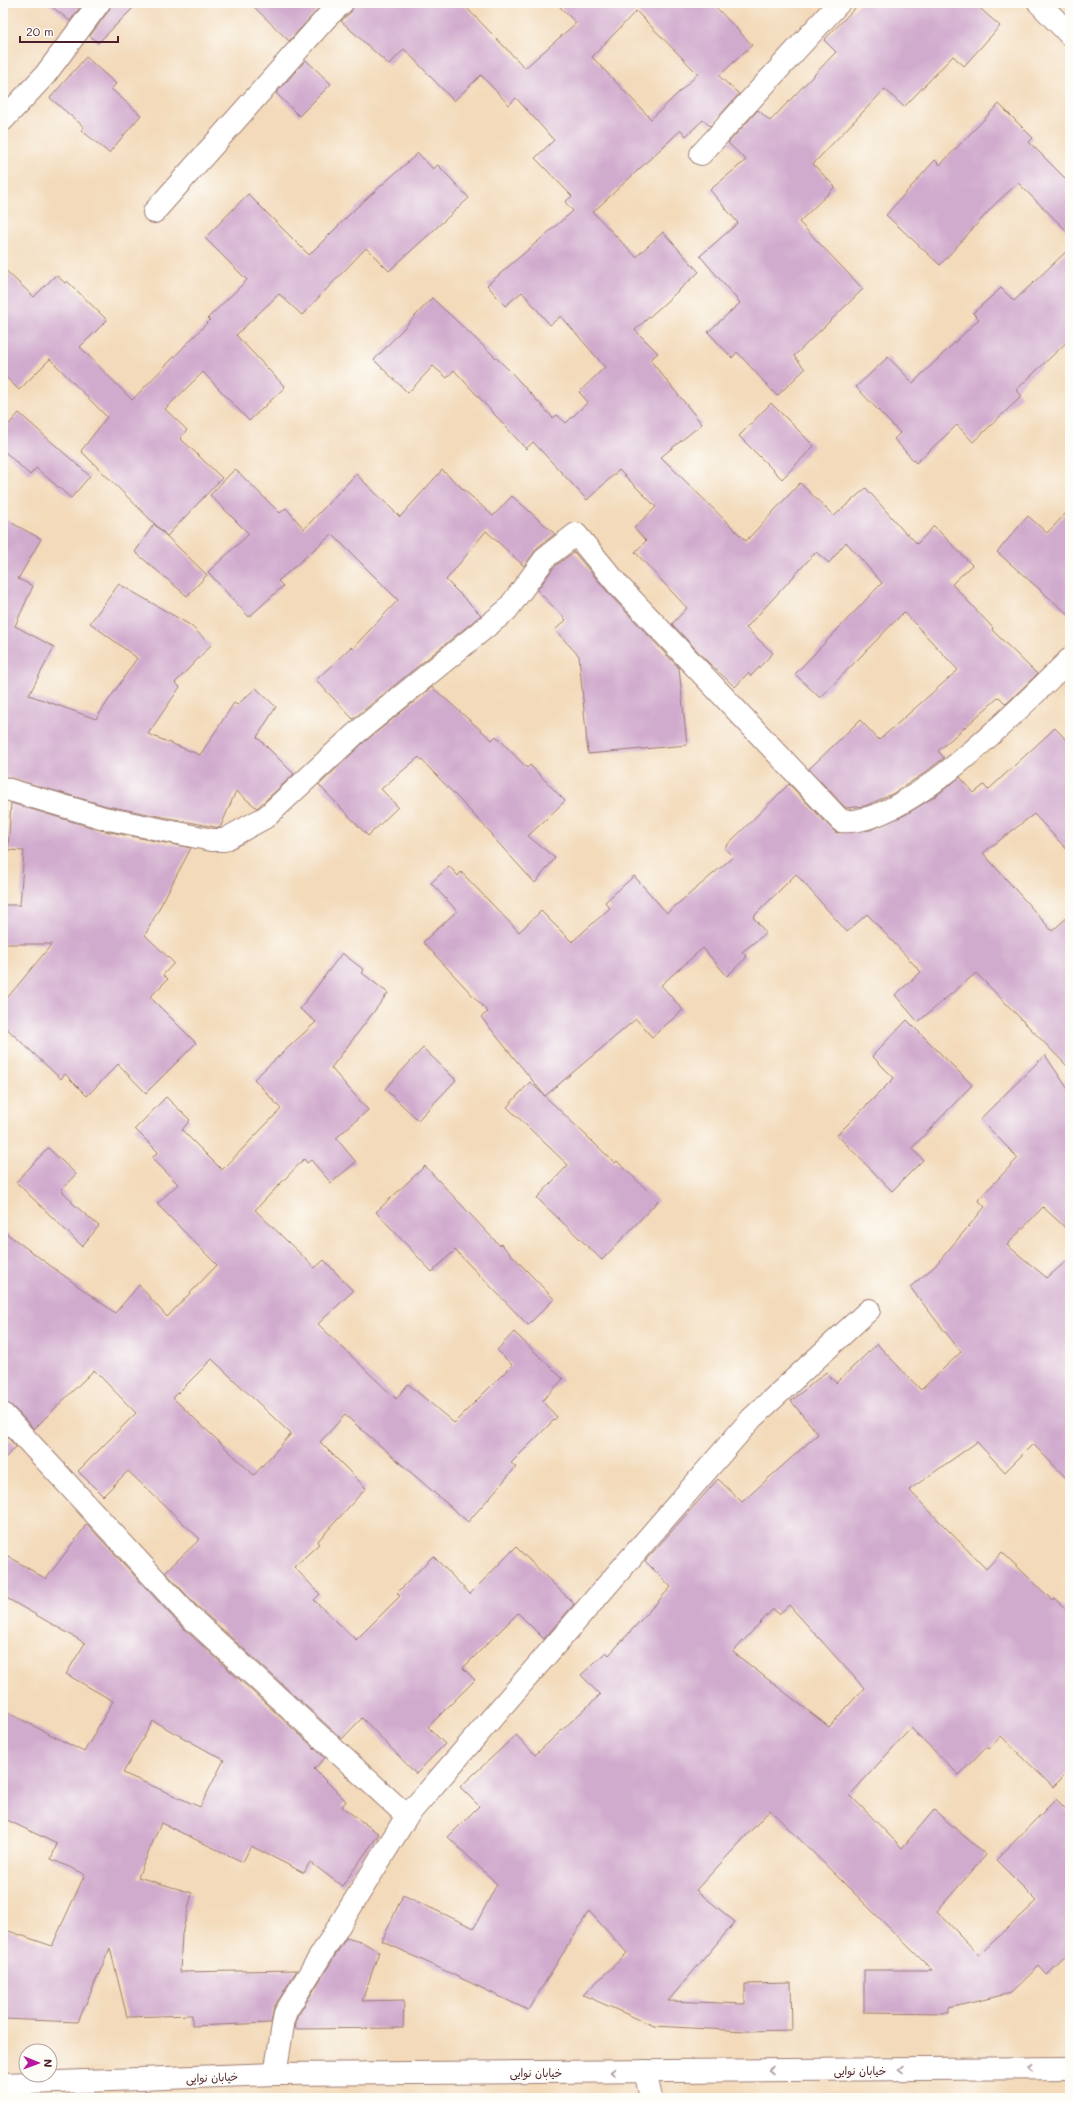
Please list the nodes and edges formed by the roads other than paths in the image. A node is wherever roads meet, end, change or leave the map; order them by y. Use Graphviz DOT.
graph roads {
  1 [pos="99,3"];
  2 [pos="342,3"];
  3 [pos="839,3"];
  4 [pos="1039,3"];
  5 [pos="1070,35"];
  6 [pos="3,120"];
  7 [pos="701,154"];
  8 [pos="154,212"];
  9 [pos="1070,659"];
  10 [pos="3,788"];
  11 [pos="869,1310"];
  12 [pos="3,1414"];
  13 [pos="407,1816"];
  14 [pos="1070,2068"];
  15 [pos="644,2072"];
  16 [pos="275,2074"];
  17 [pos="3,2084"];
  18 [pos="651,2098"];
  1 -- 6 [label="street"];
  2 -- 8 [label="street"];
  3 -- 7 [label="street"];
  4 -- 5 [label="street"];
  9 -- 10 [label="street"];
  11 -- 13 [label="street"];
  12 -- 13 [label="street"];
  13 -- 16 [label="street"];
  14 -- 15 [label="street, خیابان نوایی, one-way"];
  15 -- 16 [label="street, خیابان نوایی, one-way"];
  15 -- 18 [label="street"];
  16 -- 17 [label="street, خیابان نوایی"];
}
